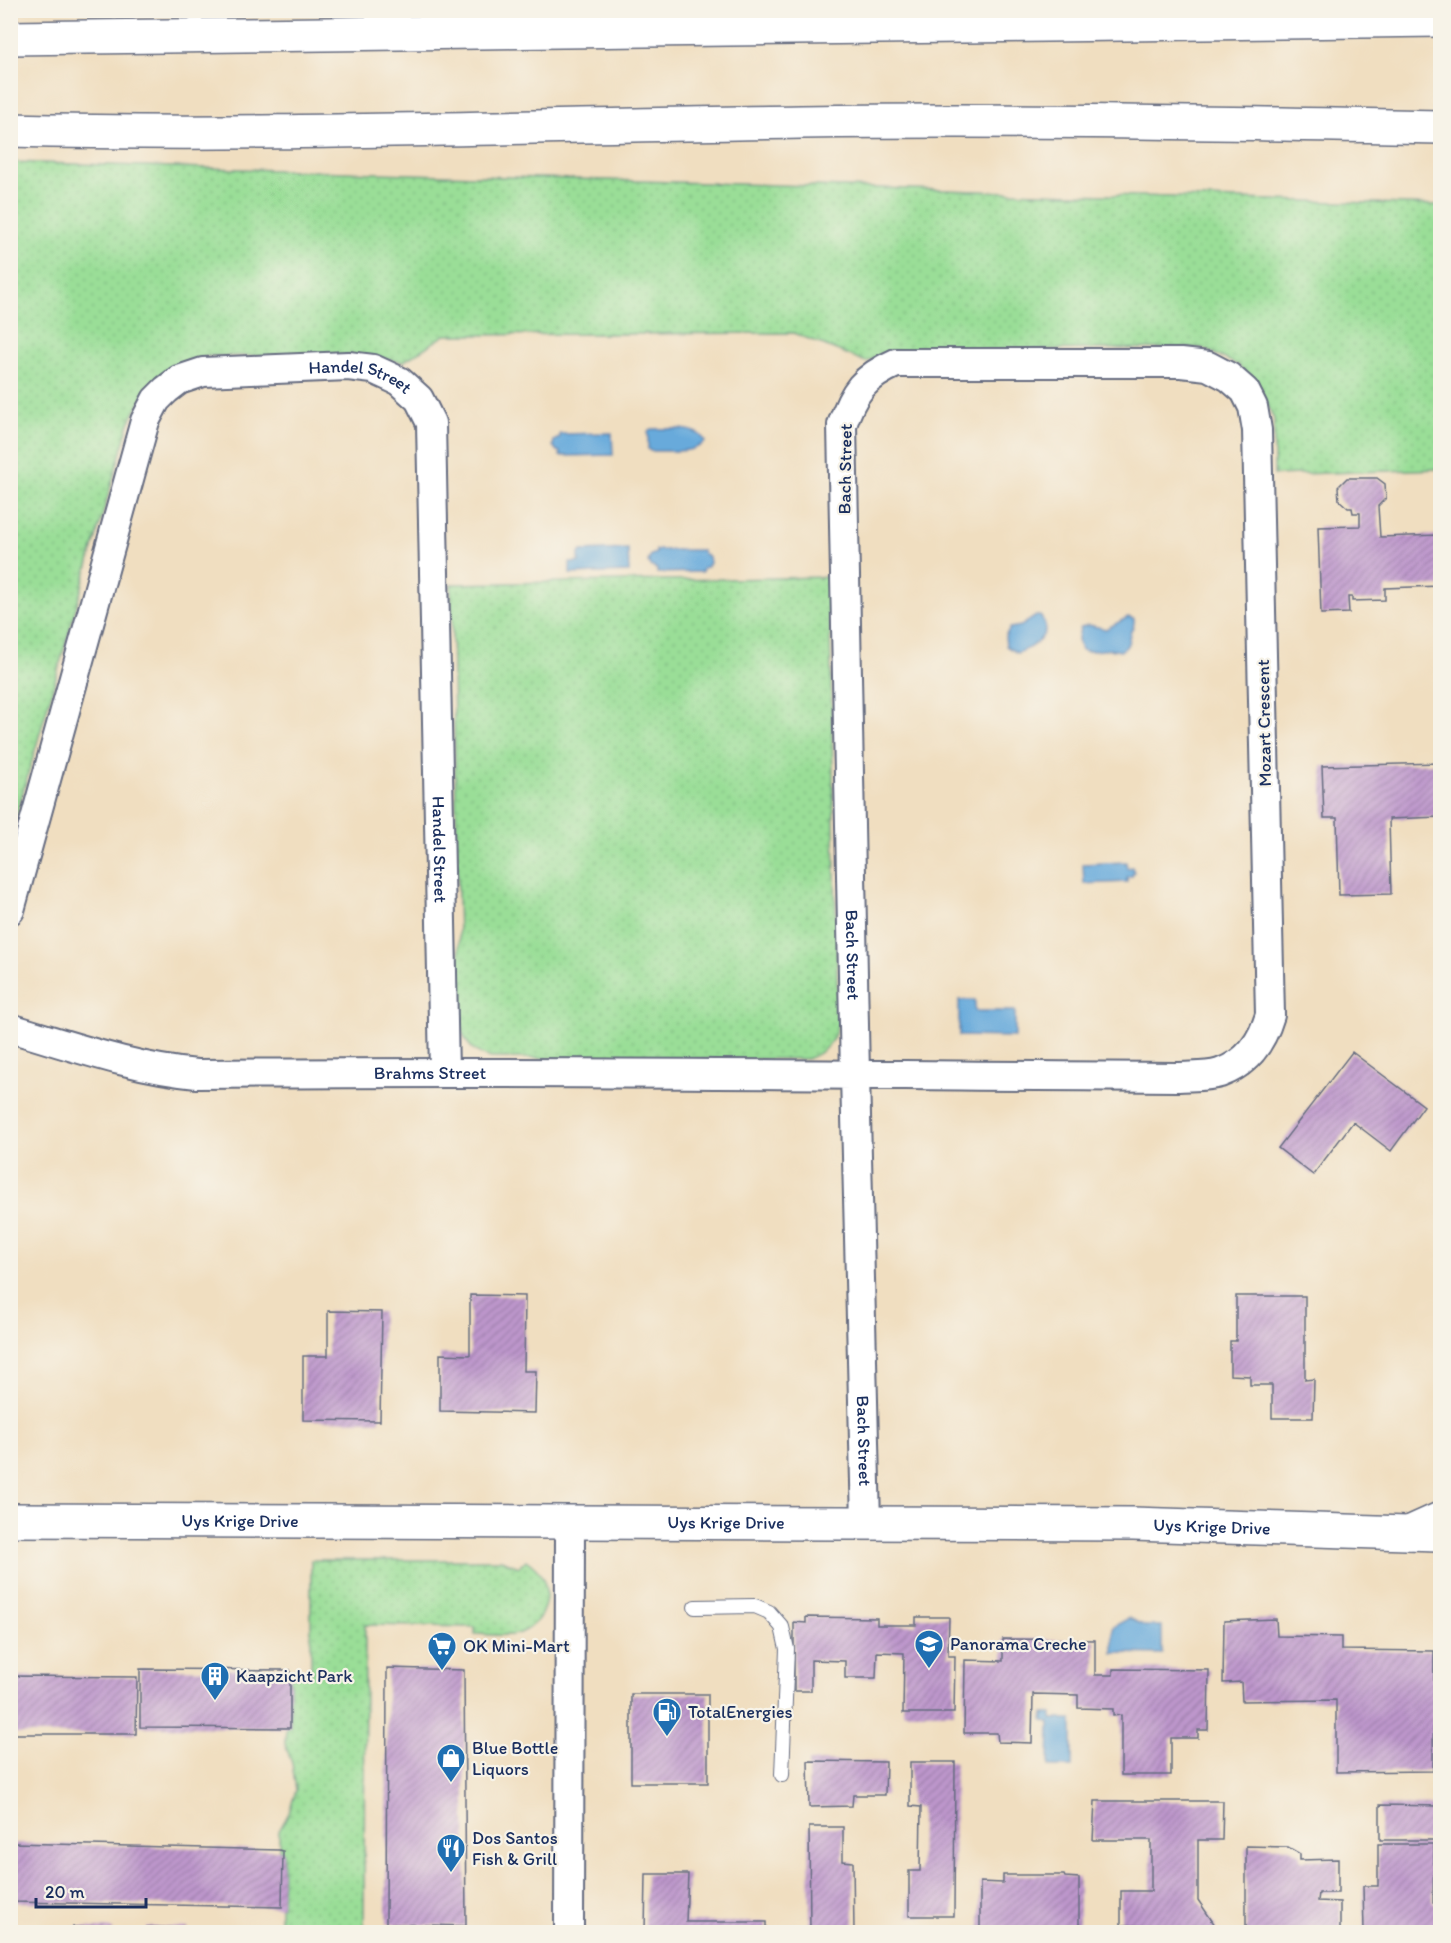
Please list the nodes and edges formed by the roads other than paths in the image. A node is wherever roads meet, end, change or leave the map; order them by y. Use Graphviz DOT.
graph roads {
  1 [pos="1440,20"];
  2 [pos="10,38"];
  3 [pos="1440,127"];
  4 [pos="10,130"];
  5 [pos="859,389"];
  6 [pos="10,909"];
  7 [pos="10,1028"];
  8 [pos="444,1072"];
  9 [pos="855,1075"];
  10 [pos="1440,1519"];
  11 [pos="10,1520"];
  12 [pos="570,1522"];
  13 [pos="866,1523"];
  14 [pos="1425,1534"];
  15 [pos="695,1607"];
  16 [pos="782,1775"];
  17 [pos="569,1932"];
  1 -- 2 [label="main road"];
  3 -- 4 [label="main road"];
  5 -- 9 [label="street, Bach Street"];
  5 -- 9 [label="street, Mozart Crescent"];
  6 -- 8 [label="street, Handel Street"];
  7 -- 8 [label="street, Brahms Street"];
  8 -- 9 [label="street, Brahms Street"];
  9 -- 13 [label="street, Bach Street"];
  10 -- 14 [label="main road"];
  11 -- 12 [label="main road, Uys Krige Drive"];
  12 -- 13 [label="main road, Uys Krige Drive"];
  12 -- 17 [label="street"];
  13 -- 14 [label="main road, Uys Krige Drive"];
  15 -- 16 [label="lane"];
}
